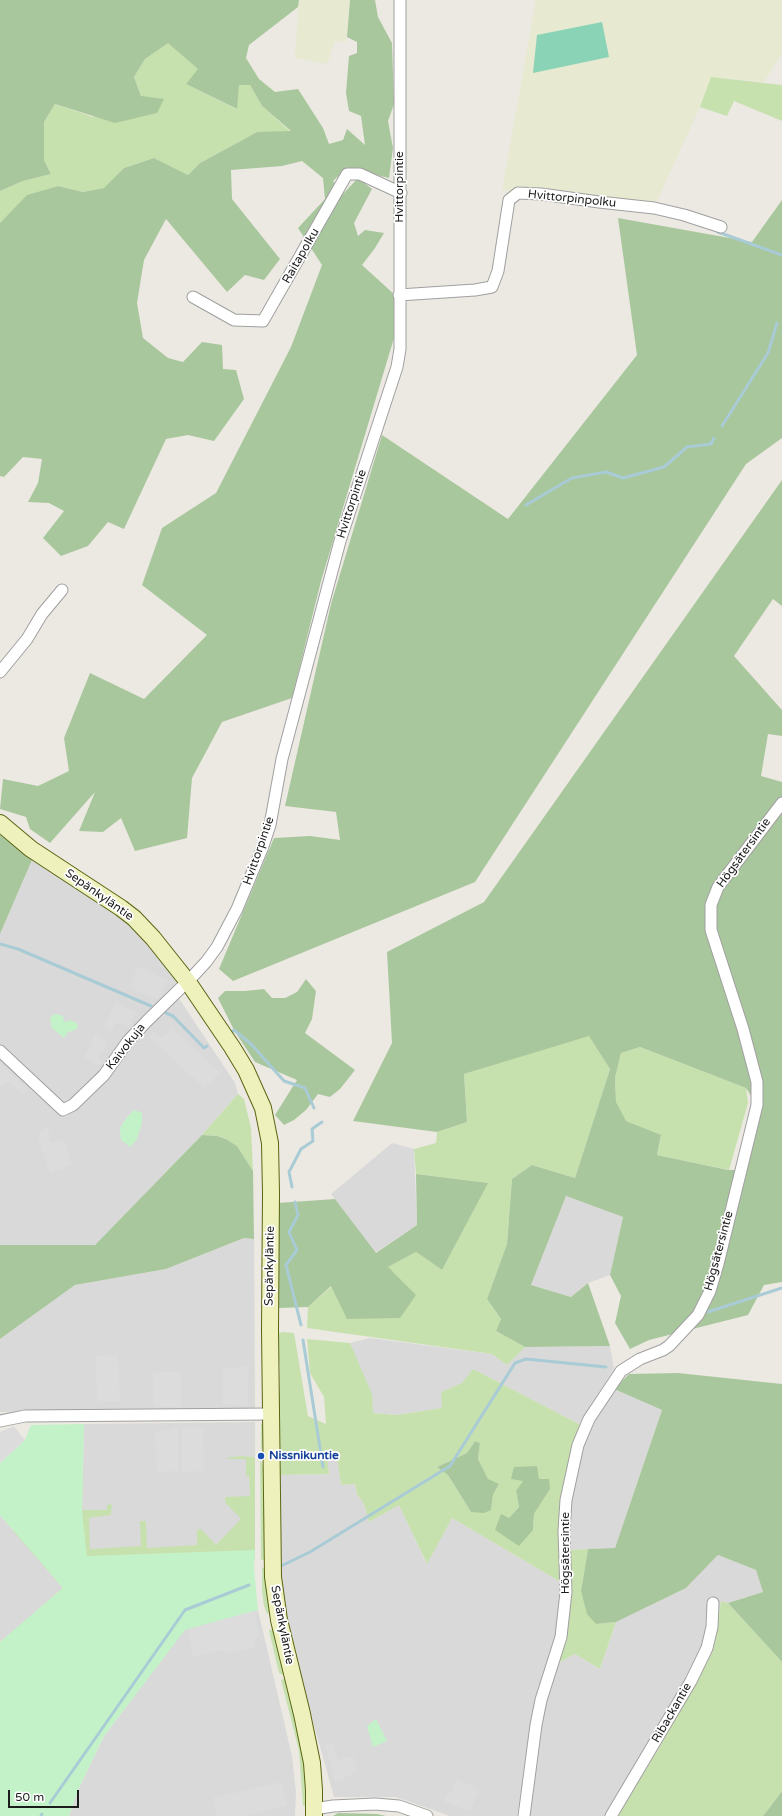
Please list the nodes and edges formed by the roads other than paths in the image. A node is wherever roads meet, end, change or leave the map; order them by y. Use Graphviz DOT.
graph roads {
  1 [pos="400,0"];
  2 [pos="401,193"];
  3 [pos="721,227"];
  4 [pos="399,295"];
  5 [pos="193,297"];
  6 [pos="62,590"];
  7 [pos="0,672"];
  8 [pos="782,803"];
  9 [pos="0,824"];
  10 [pos="188,982"];
  11 [pos="0,1051"];
  12 [pos="271,1414"];
  13 [pos="0,1421"];
  14 [pos="713,1603"];
  15 [pos="314,1812"];
  16 [pos="426,1816"];
  17 [pos="524,1816"];
  18 [pos="611,1816"];
  1 -- 2 [label="street, Hvittorpintie"];
  2 -- 4 [label="street, Hvittorpintie"];
  2 -- 5 [label="street, Raitapolku"];
  3 -- 4 [label="street, Hvittorpinpolku"];
  4 -- 10 [label="street, Hvittorpintie"];
  6 -- 7 [label="street"];
  8 -- 17 [label="street, Högsätersintie"];
  9 -- 10 [label="street, Sepänkyläntie"];
  10 -- 11 [label="street, Kaivokuja"];
  10 -- 12 [label="street, Sepänkyläntie"];
  12 -- 13 [label="street"];
  12 -- 15 [label="street, Sepänkyläntie"];
  14 -- 18 [label="street, Ribackantie"];
  15 -- 16 [label="street"];
}
